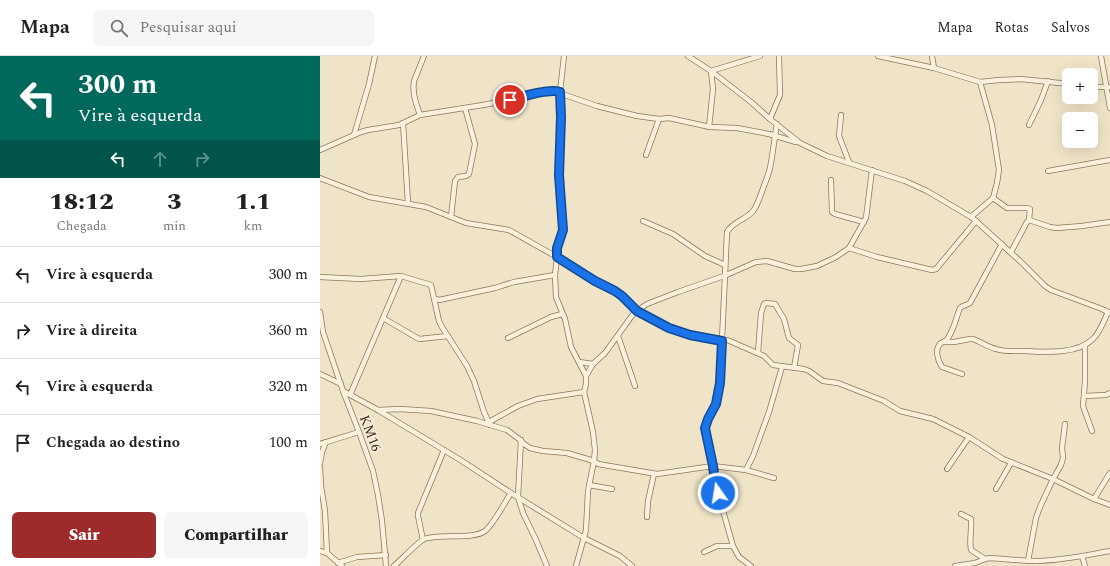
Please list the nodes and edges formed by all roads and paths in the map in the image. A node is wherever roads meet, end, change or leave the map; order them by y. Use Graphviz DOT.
graph roads {
  1 [pos="375,56"];
  2 [pos="424,56"];
  3 [pos="564,56"];
  4 [pos="688,56"];
  5 [pos="760,56"];
  6 [pos="779,56"];
  7 [pos="878,56"];
  8 [pos="932,56"];
  9 [pos="1101,56"];
  10 [pos="934,68"];
  11 [pos="711,71"];
  12 [pos="1048,81"];
  13 [pos="980,82"];
  14 [pos="1062,83"];
  15 [pos="1108,87"];
  16 [pos="560,92"];
  17 [pos="464,108"];
  18 [pos="1110,108"];
  19 [pos="420,115"];
  20 [pos="841,115"];
  21 [pos="659,119"];
  22 [pos="770,119"];
  23 [pos="403,123"];
  24 [pos="777,124"];
  25 [pos="1029,125"];
  26 [pos="709,127"];
  27 [pos="354,135"];
  28 [pos="775,135"];
  29 [pos="800,143"];
  30 [pos="320,150"];
  31 [pos="646,155"];
  32 [pos="1110,160"];
  33 [pos="849,162"];
  34 [pos="872,170"];
  35 [pos="1048,171"];
  36 [pos="320,178"];
  37 [pos="831,180"];
  38 [pos="993,198"];
  39 [pos="408,203"];
  40 [pos="451,217"];
  41 [pos="971,217"];
  42 [pos="1029,220"];
  43 [pos="644,221"];
  44 [pos="976,221"];
  45 [pos="864,222"];
  46 [pos="1110,222"];
  47 [pos="1002,244"];
  48 [pos="557,248"];
  49 [pos="849,248"];
  50 [pos="547,252"];
  51 [pos="1011,252"];
  52 [pos="557,257"];
  53 [pos="725,265"];
  54 [pos="555,275"];
  55 [pos="401,276"];
  56 [pos="724,276"];
  57 [pos="320,277"];
  58 [pos="434,298"];
  59 [pos="439,300"];
  60 [pos="436,305"];
  61 [pos="637,311"];
  62 [pos="320,312"];
  63 [pos="1109,313"];
  64 [pos="562,314"];
  65 [pos="383,318"];
  66 [pos="448,336"];
  67 [pos="618,336"];
  68 [pos="508,338"];
  69 [pos="722,341"];
  70 [pos="944,342"];
  71 [pos="1085,345"];
  72 [pos="758,353"];
  73 [pos="579,362"];
  74 [pos="593,364"];
  75 [pos="782,367"];
  76 [pos="794,368"];
  77 [pos="320,374"];
  78 [pos="962,374"];
  79 [pos="586,376"];
  80 [pos="340,384"];
  81 [pos="635,386"];
  82 [pos="342,391"];
  83 [pos="584,392"];
  84 [pos="1110,393"];
  85 [pos="350,395"];
  86 [pos="1084,396"];
  87 [pos="378,410"];
  88 [pos="490,423"];
  89 [pos="1065,424"];
  90 [pos="1092,431"];
  91 [pos="359,432"];
  92 [pos="969,437"];
  93 [pos="521,440"];
  94 [pos="326,442"];
  95 [pos="320,444"];
  96 [pos="444,450"];
  97 [pos="594,460"];
  98 [pos="320,463"];
  99 [pos="1011,463"];
  100 [pos="713,466"];
  101 [pos="320,468"];
  102 [pos="947,469"];
  103 [pos="746,470"];
  104 [pos="1110,473"];
  105 [pos="654,474"];
  106 [pos="774,478"];
  107 [pos="1053,479"];
  108 [pos="589,485"];
  109 [pos="612,489"];
  110 [pos="996,489"];
  111 [pos="511,493"];
  112 [pos="518,497"];
  113 [pos="1094,499"];
  114 [pos="1110,505"];
  115 [pos="961,514"];
  116 [pos="647,517"];
  117 [pos="584,538"];
  118 [pos="423,540"];
  119 [pos="733,546"];
  120 [pos="320,551"];
  121 [pos="1110,551"];
  122 [pos="704,552"];
  123 [pos="327,553"];
  124 [pos="386,555"];
  125 [pos="1082,556"];
  126 [pos="985,559"];
  127 [pos="1028,561"];
  128 [pos="1038,561"];
  129 [pos="340,564"];
  130 [pos="386,566"];
  131 [pos="394,566"];
  132 [pos="546,566"];
  133 [pos="576,566"];
  134 [pos="632,566"];
  135 [pos="751,566"];
  136 [pos="955,566"];
  137 [pos="1034,566"];
  138 [pos="1085,566"];
  1 -- 27 [label="street"];
  2 -- 19 [label="street"];
  3 -- 16 [label="street"];
  4 -- 11 [label="street"];
  5 -- 11 [label="street"];
  6 -- 22 [label="street"];
  7 -- 10 [label="street"];
  8 -- 10 [label="street"];
  9 -- 15 [label="street"];
  10 -- 13 [label="street"];
  11 -- 22 [label="street"];
  11 -- 26 [label="street"];
  12 -- 13 [label="street"];
  12 -- 14 [label="street"];
  12 -- 25 [label="street"];
  13 -- 38 [label="street"];
  15 -- 18 [label="street"];
  16 -- 17 [label="street"];
  16 -- 21 [label="street"];
  16 -- 48 [label="street"];
  17 -- 19 [label="street"];
  17 -- 40 [label="street"];
  19 -- 23 [label="street"];
  20 -- 33 [label="street"];
  21 -- 26 [label="street"];
  21 -- 31 [label="street"];
  22 -- 24 [label="street"];
  23 -- 27 [label="street"];
  23 -- 39 [label="street"];
  24 -- 28 [label="street"];
  24 -- 29 [label="street"];
  26 -- 28 [label="street"];
  27 -- 30 [label="street"];
  28 -- 29 [label="street"];
  28 -- 53 [label="street"];
  29 -- 33 [label="street"];
  32 -- 35 [label="street"];
  33 -- 34 [label="street"];
  34 -- 41 [label="street"];
  34 -- 45 [label="street"];
  36 -- 39 [label="street"];
  37 -- 45 [label="street"];
  38 -- 41 [label="street"];
  38 -- 42 [label="street"];
  39 -- 40 [label="street"];
  40 -- 50 [label="street"];
  41 -- 44 [label="street"];
  42 -- 46 [label="street"];
  42 -- 51 [label="street"];
  43 -- 53 [label="street"];
  44 -- 47 [label="street"];
  44 -- 49 [label="street"];
  45 -- 49 [label="street"];
  47 -- 51 [label="street"];
  47 -- 70 [label="street"];
  48 -- 50 [label="street"];
  48 -- 52 [label="street"];
  49 -- 56 [label="street"];
  50 -- 52 [label="street"];
  51 -- 63 [label="street"];
  52 -- 54 [label="street"];
  52 -- 61 [label="street"];
  53 -- 56 [label="street"];
  54 -- 59 [label="street"];
  54 -- 64 [label="street"];
  55 -- 57 [label="street"];
  55 -- 58 [label="street"];
  55 -- 65 [label="street"];
  56 -- 61 [label="street"];
  56 -- 69 [label="street"];
  58 -- 59 [label="street"];
  58 -- 60 [label="street"];
  59 -- 60 [label="street"];
  60 -- 66 [label="street"];
  61 -- 67 [label="street"];
  61 -- 69 [label="street"];
  62 -- 80 [label="street, KM16"];
  63 -- 71 [label="street"];
  64 -- 68 [label="street"];
  64 -- 73 [label="street"];
  65 -- 66 [label="street"];
  65 -- 85 [label="street"];
  66 -- 88 [label="street"];
  67 -- 74 [label="street"];
  67 -- 81 [label="street"];
  69 -- 72 [label="street"];
  69 -- 100 [label="street"];
  70 -- 71 [label="street"];
  70 -- 78 [label="street"];
  71 -- 86 [label="street"];
  72 -- 75 [label="street"];
  72 -- 76 [label="street"];
  73 -- 74 [label="street"];
  73 -- 79 [label="street"];
  74 -- 79 [label="street"];
  75 -- 76 [label="street"];
  75 -- 103 [label="street"];
  76 -- 92 [label="street"];
  77 -- 80 [label="street"];
  79 -- 83 [label="street"];
  80 -- 82 [label="street, KM16"];
  82 -- 85 [label="street"];
  82 -- 91 [label="street, KM16"];
  83 -- 88 [label="street"];
  83 -- 97 [label="street"];
  84 -- 86 [label="street"];
  85 -- 87 [label="street"];
  86 -- 90 [label="street"];
  87 -- 88 [label="street"];
  87 -- 96 [label="street"];
  88 -- 93 [label="street"];
  89 -- 107 [label="street"];
  91 -- 94 [label="street"];
  91 -- 124 [label="street, KM16"];
  92 -- 99 [label="street"];
  92 -- 102 [label="street"];
  93 -- 97 [label="street"];
  93 -- 112 [label="street"];
  94 -- 95 [label="street"];
  94 -- 98 [label="street"];
  96 -- 111 [label="street"];
  96 -- 118 [label="street"];
  97 -- 105 [label="street"];
  97 -- 108 [label="street"];
  99 -- 107 [label="street"];
  99 -- 110 [label="street"];
  100 -- 103 [label="street"];
  100 -- 105 [label="street"];
  100 -- 119 [label="street"];
  101 -- 123 [label="street"];
  103 -- 106 [label="street"];
  104 -- 113 [label="street"];
  105 -- 116 [label="street"];
  107 -- 113 [label="street"];
  107 -- 127 [label="street"];
  108 -- 109 [label="street"];
  108 -- 117 [label="street"];
  111 -- 112 [label="street"];
  111 -- 118 [label="street"];
  112 -- 117 [label="street"];
  112 -- 132 [label="street"];
  113 -- 114 [label="street"];
  115 -- 126 [label="street"];
  117 -- 133 [label="street"];
  117 -- 134 [label="street"];
  118 -- 131 [label="street"];
  119 -- 122 [label="street"];
  119 -- 135 [label="street"];
  120 -- 123 [label="street"];
  121 -- 125 [label="street"];
  123 -- 129 [label="street"];
  124 -- 129 [label="street"];
  124 -- 130 [label="street, KM16"];
  125 -- 128 [label="street"];
  125 -- 138 [label="street"];
  126 -- 127 [label="street"];
  126 -- 136 [label="street"];
  127 -- 128 [label="street"];
  128 -- 137 [label="street"];
}
